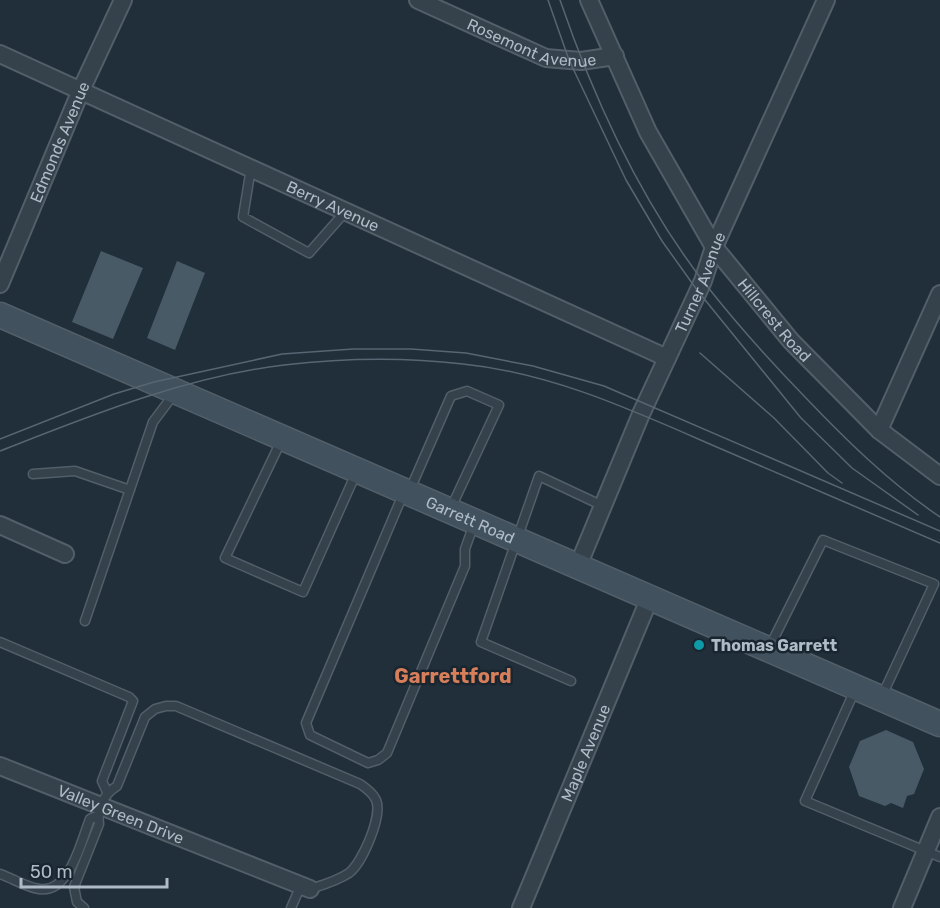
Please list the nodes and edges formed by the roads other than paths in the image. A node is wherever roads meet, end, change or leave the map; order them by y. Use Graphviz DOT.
graph roads {
  1 [pos="123,0"];
  2 [pos="418,0"];
  3 [pos="589,0"];
  4 [pos="826,0"];
  5 [pos="0,54"];
  6 [pos="615,56"];
  7 [pos="81,90"];
  8 [pos="251,167"];
  9 [pos="346,211"];
  10 [pos="714,248"];
  11 [pos="0,284"];
  12 [pos="940,294"];
  13 [pos="0,315"];
  14 [pos="667,358"];
  15 [pos="175,392"];
  16 [pos="879,430"];
  17 [pos="283,438"];
  18 [pos="357,471"];
  19 [pos="33,474"];
  20 [pos="940,476"];
  21 [pos="130,490"];
  22 [pos="406,492"];
  23 [pos="604,506"];
  24 [pos="450,511"];
  25 [pos="475,521"];
  26 [pos="0,525"];
  27 [pos="516,539"];
  28 [pos="65,554"];
  29 [pos="578,566"];
  30 [pos="937,583"];
  31 [pos="650,597"];
  32 [pos="84,621"];
  33 [pos="0,642"];
  34 [pos="768,649"];
  35 [pos="571,681"];
  36 [pos="856,687"];
  37 [pos="881,698"];
  38 [pos="940,724"];
  39 [pos="0,765"];
  40 [pos="102,804"];
  41 [pos="940,817"];
  42 [pos="933,854"];
  43 [pos="0,873"];
  44 [pos="305,887"];
  45 [pos="84,908"];
  46 [pos="291,908"];
  47 [pos="521,908"];
  48 [pos="902,908"];
  1 -- 7 [label="street, Edmonds Avenue"];
  2 -- 6 [label="street, Rosemont Avenue"];
  3 -- 6 [label="street, Hillcrest Road"];
  4 -- 10 [label="street, Turner Avenue"];
  5 -- 7 [label="street, Berry Avenue"];
  6 -- 10 [label="street, Hillcrest Road"];
  7 -- 8 [label="street, Berry Avenue"];
  7 -- 11 [label="street, Edmonds Avenue"];
  8 -- 9 [label="street, Berry Avenue"];
  8 -- 9 [label="lane"];
  9 -- 14 [label="street, Berry Avenue"];
  10 -- 14 [label="street, Turner Avenue"];
  10 -- 16 [label="street, Hillcrest Road"];
  12 -- 16 [label="street"];
  13 -- 15 [label="main road, Garrett Road"];
  14 -- 23 [label="street, Turner Avenue"];
  15 -- 17 [label="main road, Garrett Road"];
  15 -- 21 [label="lane"];
  16 -- 20 [label="street, Hillcrest Road"];
  17 -- 18 [label="main road, Garrett Road"];
  17 -- 18 [label="lane"];
  18 -- 22 [label="main road, Garrett Road"];
  19 -- 21 [label="lane"];
  21 -- 32 [label="lane"];
  22 -- 24 [label="main road, Garrett Road"];
  22 -- 24 [label="lane"];
  22 -- 25 [label="lane"];
  23 -- 27 [label="lane"];
  23 -- 29 [label="street, Turner Avenue"];
  24 -- 25 [label="main road, Garrett Road"];
  25 -- 27 [label="main road, Garrett Road"];
  26 -- 28 [label="street"];
  27 -- 29 [label="main road, Garrett Road"];
  27 -- 35 [label="lane"];
  29 -- 31 [label="main road, Garrett Road"];
  30 -- 34 [label="lane"];
  30 -- 37 [label="lane"];
  31 -- 34 [label="main road, Garrett Road"];
  31 -- 47 [label="street, Maple Avenue"];
  33 -- 40 [label="lane"];
  34 -- 36 [label="main road, Garrett Road"];
  36 -- 37 [label="main road, Garrett Road"];
  36 -- 42 [label="lane"];
  37 -- 38 [label="main road, Garrett Road"];
  39 -- 40 [label="street, Valley Green Drive"];
  40 -- 43 [label="lane"];
  40 -- 44 [label="street, Valley Green Drive"];
  40 -- 44 [label="lane"];
  40 -- 45 [label="lane"];
  41 -- 42 [label="street"];
  42 -- 48 [label="street"];
  44 -- 46 [label="lane"];
}
